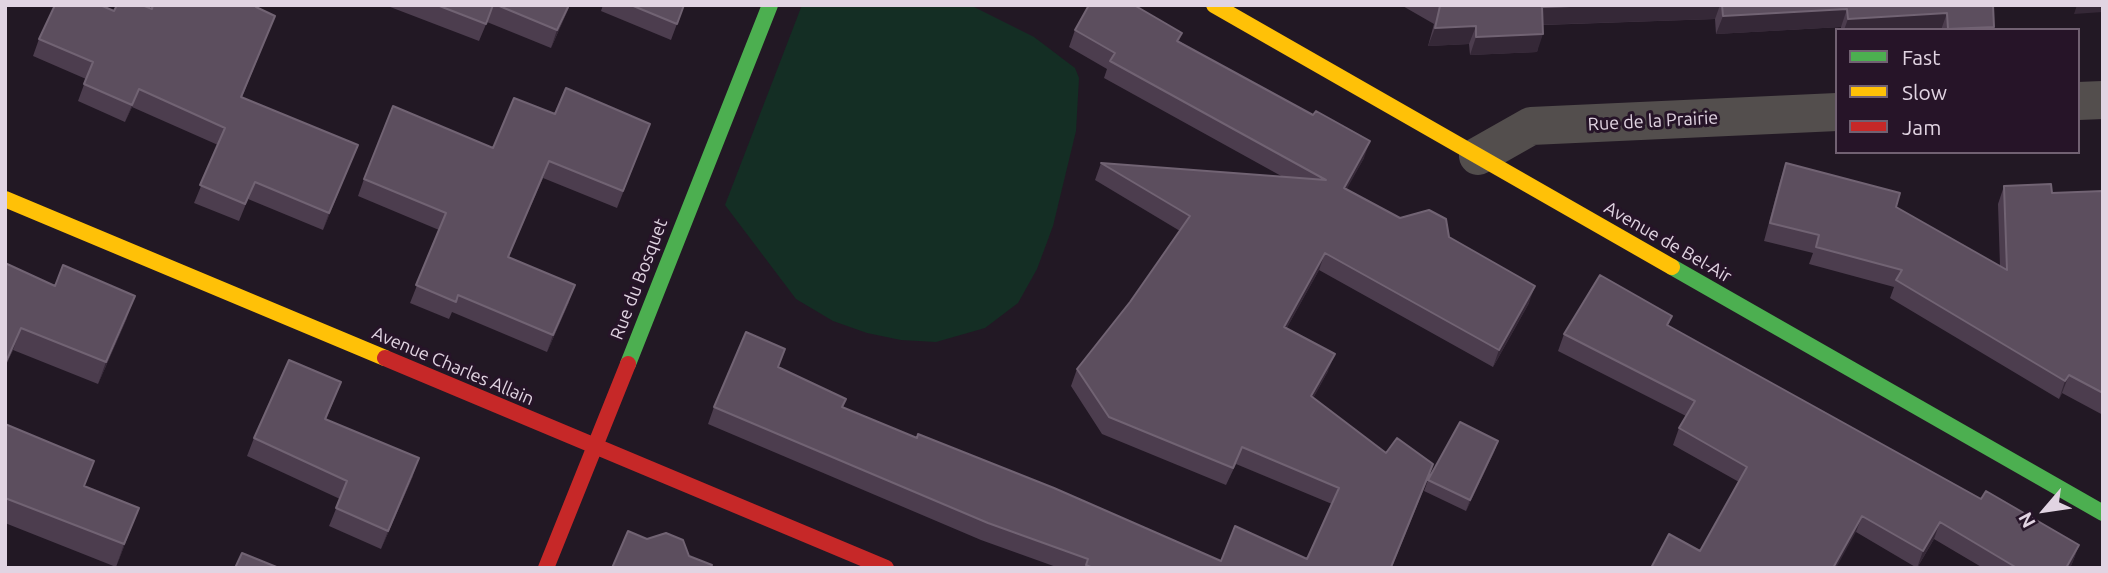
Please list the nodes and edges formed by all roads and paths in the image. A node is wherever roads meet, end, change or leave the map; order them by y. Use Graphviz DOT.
graph roads {
  1 [pos="770,5"];
  2 [pos="1214,5"];
  3 [pos="2103,100"];
  4 [pos="2080,101"];
  5 [pos="1835,112"];
  6 [pos="1478,156"];
  7 [pos="5,199"];
  8 [pos="596,447"];
  9 [pos="2103,513"];
  10 [pos="546,568"];
  11 [pos="886,568"];
  1 -- 8 [label="street, Rue du Bosquet"];
  2 -- 6 [label="street, Avenue de Bel-Air"];
  3 -- 4 [label="street"];
  5 -- 6 [label="street, Rue de la Prairie"];
  6 -- 9 [label="street, Avenue de Bel-Air"];
  7 -- 8 [label="street, Avenue Charles Allain"];
  8 -- 10 [label="street, Rue du Bosquet"];
  8 -- 11 [label="street, Avenue Charles Allain"];
}
